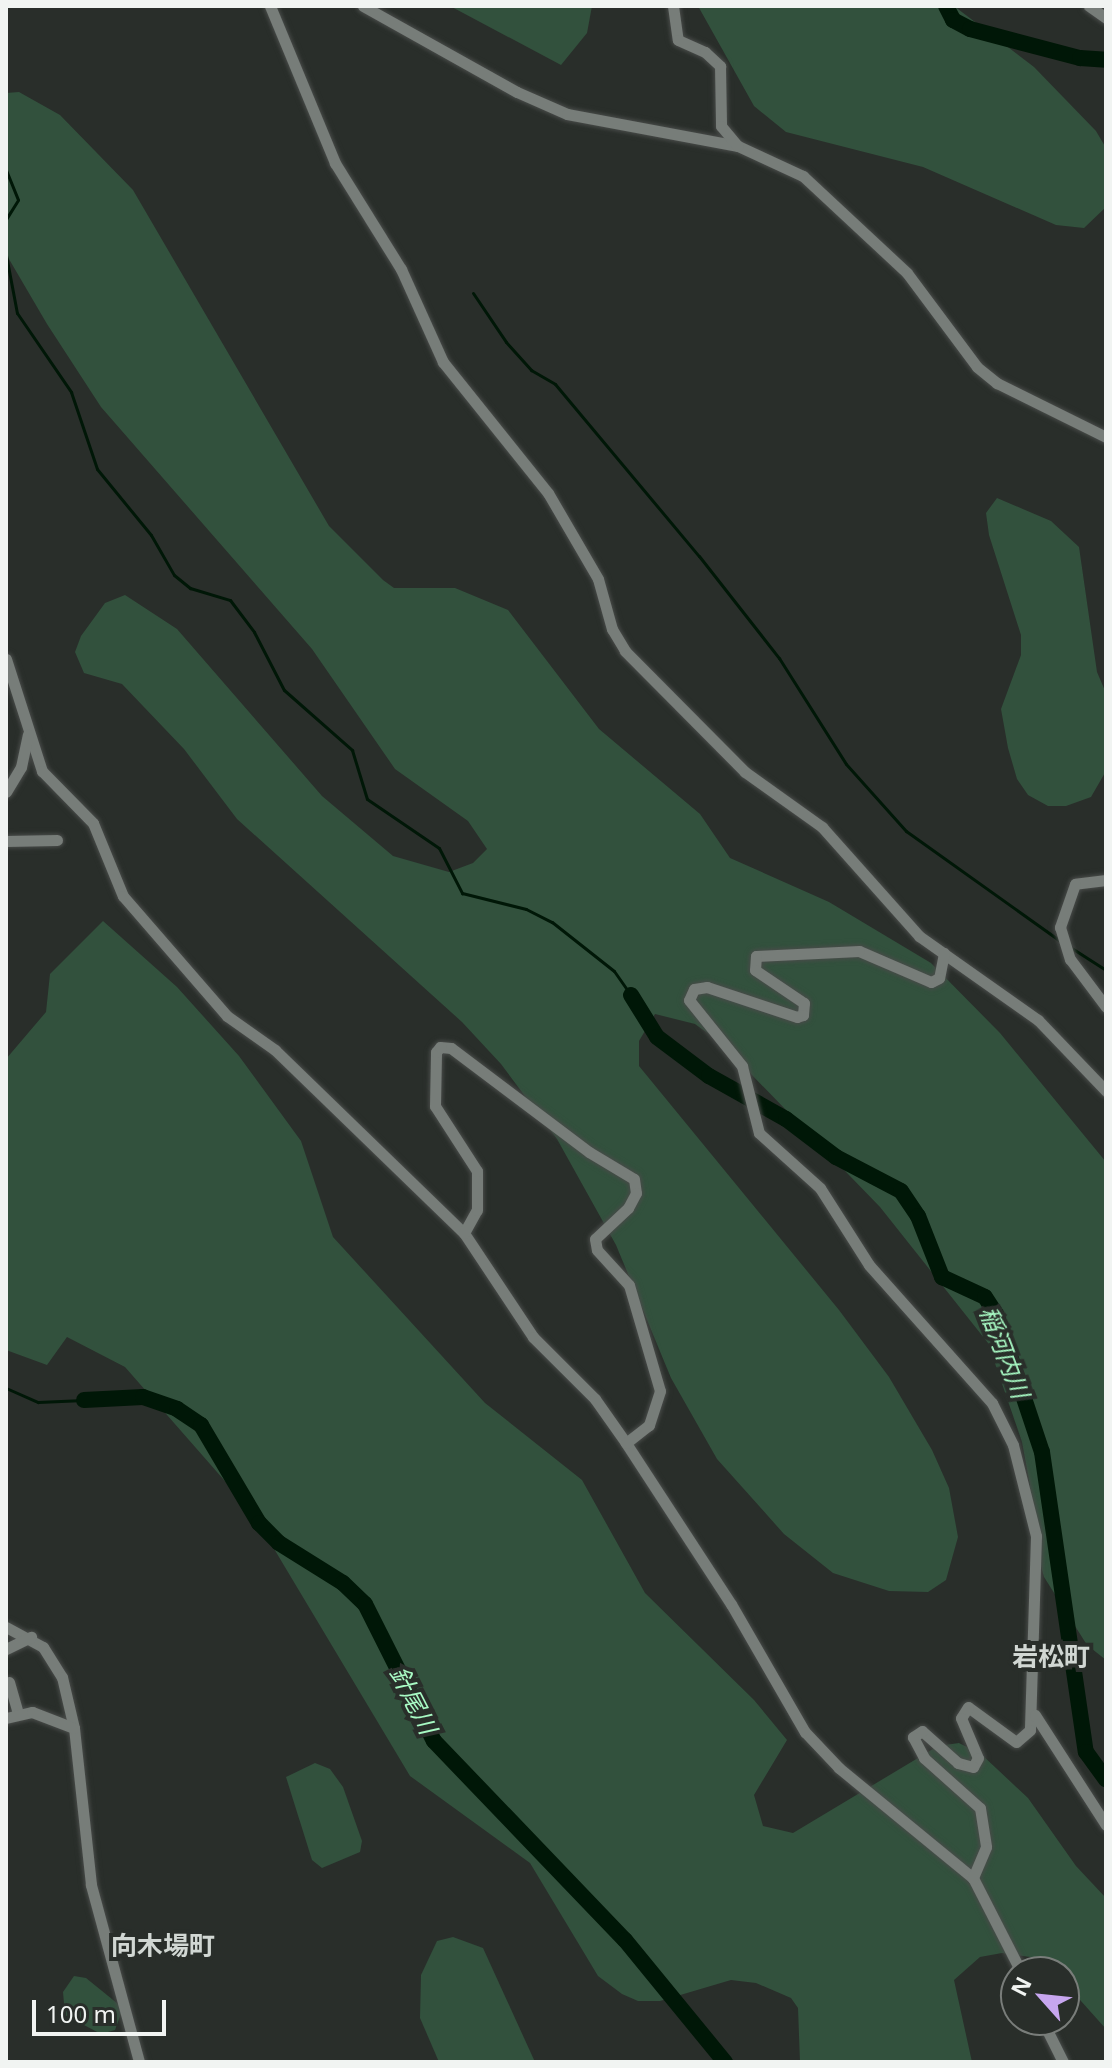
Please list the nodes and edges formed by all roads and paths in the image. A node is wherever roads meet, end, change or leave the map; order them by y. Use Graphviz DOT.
graph roads {
  1 [pos="270,6"];
  2 [pos="363,6"];
  3 [pos="673,6"];
  4 [pos="1089,6"];
  5 [pos="1106,18"];
  6 [pos="738,146"];
  7 [pos="1106,437"];
  8 [pos="6,659"];
  9 [pos="30,731"];
  10 [pos="6,792"];
  11 [pos="57,840"];
  12 [pos="6,841"];
  13 [pos="1106,880"];
  14 [pos="944,953"];
  15 [pos="1106,1007"];
  16 [pos="1106,1091"];
  17 [pos="464,1233"];
  18 [pos="626,1443"];
  19 [pos="6,1627"];
  20 [pos="31,1637"];
  21 [pos="6,1654"];
  22 [pos="9,1682"];
  23 [pos="1033,1707"];
  24 [pos="12,1716"];
  25 [pos="74,1728"];
  26 [pos="1106,1825"];
  27 [pos="973,1878"];
  28 [pos="1013,1956"];
  29 [pos="1050,2036"];
  30 [pos="139,2062"];
  31 [pos="1063,2062"];
  1 -- 14 [label="street"];
  2 -- 6 [label="street"];
  3 -- 6 [label="street"];
  4 -- 5 [label="street"];
  6 -- 7 [label="street"];
  8 -- 9 [label="street"];
  9 -- 10 [label="street"];
  9 -- 17 [label="street"];
  11 -- 12 [label="street"];
  13 -- 15 [label="street"];
  14 -- 16 [label="street"];
  14 -- 23 [label="street"];
  17 -- 18 [label="street"];
  17 -- 18 [label="street"];
  18 -- 27 [label="street"];
  19 -- 20 [label="street"];
  20 -- 21 [label="street"];
  20 -- 25 [label="street"];
  22 -- 24 [label="street"];
  23 -- 26 [label="street"];
  23 -- 27 [label="street"];
  24 -- 25 [label="street"];
  25 -- 30 [label="street"];
  27 -- 28 [label="street"];
  29 -- 31 [label="street"];
}
